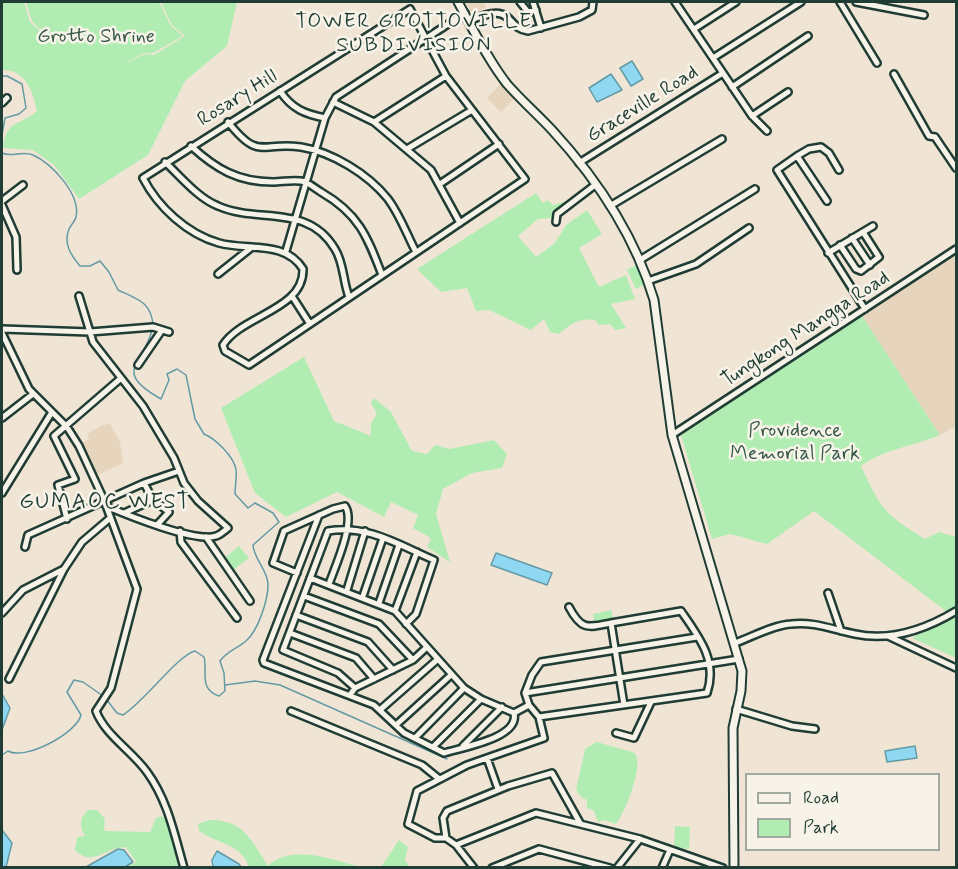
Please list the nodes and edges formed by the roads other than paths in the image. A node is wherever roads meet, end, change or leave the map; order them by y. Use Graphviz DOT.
graph roads {
  1 [pos="458,2"];
  2 [pos="520,2"];
  3 [pos="533,2"];
  4 [pos="593,2"];
  5 [pos="677,2"];
  6 [pos="736,2"];
  7 [pos="801,2"];
  8 [pos="840,2"];
  9 [pos="856,2"];
  10 [pos="536,10"];
  11 [pos="465,13"];
  12 [pos="924,15"];
  13 [pos="469,21"];
  14 [pos="541,28"];
  15 [pos="694,29"];
  16 [pos="808,36"];
  17 [pos="426,38"];
  18 [pos="713,58"];
  19 [pos="877,63"];
  20 [pos="723,72"];
  21 [pos="894,74"];
  22 [pos="447,76"];
  23 [pos="732,87"];
  24 [pos="280,91"];
  25 [pos="788,92"];
  26 [pos="7,98"];
  27 [pos="333,102"];
  28 [pos="2,103"];
  29 [pos="472,110"];
  30 [pos="752,116"];
  31 [pos="326,118"];
  32 [pos="228,122"];
  33 [pos="374,122"];
  34 [pos="767,131"];
  35 [pos="722,139"];
  36 [pos="499,144"];
  37 [pos="191,146"];
  38 [pos="407,149"];
  39 [pos="316,151"];
  40 [pos="797,156"];
  41 [pos="165,162"];
  42 [pos="579,163"];
  43 [pos="957,168"];
  44 [pos="839,170"];
  45 [pos="306,182"];
  46 [pos="440,184"];
  47 [pos="596,185"];
  48 [pos="23,186"];
  49 [pos="755,189"];
  50 [pos="827,201"];
  51 [pos="2,203"];
  52 [pos="610,206"];
  53 [pos="294,217"];
  54 [pos="556,222"];
  55 [pos="460,223"];
  56 [pos="873,226"];
  57 [pos="748,228"];
  58 [pos="864,232"];
  59 [pos="852,238"];
  60 [pos="840,245"];
  61 [pos="252,247"];
  62 [pos="957,249"];
  63 [pos="286,251"];
  64 [pos="416,252"];
  65 [pos="828,253"];
  66 [pos="640,260"];
  67 [pos="870,265"];
  68 [pos="17,270"];
  69 [pos="218,274"];
  70 [pos="382,275"];
  71 [pos="648,280"];
  72 [pos="79,296"];
  73 [pos="292,296"];
  74 [pos="349,297"];
  75 [pos="865,309"];
  76 [pos="310,324"];
  77 [pos="162,330"];
  78 [pos="2,331"];
  79 [pos="90,332"];
  80 [pos="169,332"];
  81 [pos="138,365"];
  82 [pos="120,379"];
  83 [pos="33,394"];
  84 [pos="51,412"];
  85 [pos="2,418"];
  86 [pos="66,427"];
  87 [pos="672,435"];
  88 [pos="179,471"];
  89 [pos="144,483"];
  90 [pos="2,493"];
  91 [pos="153,500"];
  92 [pos="105,503"];
  93 [pos="124,513"];
  94 [pos="319,515"];
  95 [pos="67,519"];
  96 [pos="109,519"];
  97 [pos="157,525"];
  98 [pos="348,528"];
  99 [pos="180,531"];
  100 [pos="365,531"];
  101 [pos="206,537"];
  102 [pos="383,538"];
  103 [pos="399,545"];
  104 [pos="25,547"];
  105 [pos="417,552"];
  106 [pos="64,569"];
  107 [pos="297,573"];
  108 [pos="310,578"];
  109 [pos="329,584"];
  110 [pos="347,590"];
  111 [pos="828,593"];
  112 [pos="304,596"];
  113 [pos="363,596"];
  114 [pos="249,600"];
  115 [pos="379,603"];
  116 [pos="569,607"];
  117 [pos="395,611"];
  118 [pos="957,611"];
  119 [pos="2,613"];
  120 [pos="296,615"];
  121 [pos="237,618"];
  122 [pos="611,623"];
  123 [pos="406,624"];
  124 [pos="842,631"];
  125 [pos="290,633"];
  126 [pos="886,636"];
  127 [pos="696,637"];
  128 [pos="735,643"];
  129 [pos="427,648"];
  130 [pos="615,650"];
  131 [pos="438,659"];
  132 [pos="739,659"];
  133 [pos="413,660"];
  134 [pos="711,664"];
  135 [pos="957,668"];
  136 [pos="393,670"];
  137 [pos="451,675"];
  138 [pos="621,678"];
  139 [pos="9,679"];
  140 [pos="374,679"];
  141 [pos="355,688"];
  142 [pos="464,688"];
  143 [pos="525,693"];
  144 [pos="350,695"];
  145 [pos="481,699"];
  146 [pos="651,702"];
  147 [pos="529,705"];
  148 [pos="624,705"];
  149 [pos="502,707"];
  150 [pos="381,709"];
  151 [pos="736,709"];
  152 [pos="291,711"];
  153 [pos="514,713"];
  154 [pos="539,717"];
  155 [pos="396,725"];
  156 [pos="815,729"];
  157 [pos="616,733"];
  158 [pos="415,738"];
  159 [pos="433,747"];
  160 [pos="460,748"];
  161 [pos="487,758"];
  162 [pos="438,778"];
  163 [pos="498,789"];
  164 [pos="580,823"];
  165 [pos="446,838"];
  166 [pos="640,839"];
  167 [pos="456,845"];
  168 [pos="670,850"];
  169 [pos="706,866"];
  170 [pos="184,867"];
  171 [pos="474,867"];
  172 [pos="492,867"];
  173 [pos="610,867"];
  174 [pos="617,867"];
  175 [pos="662,867"];
  176 [pos="723,867"];
  177 [pos="734,867"];
  1 -- 11 [label="main road"];
  2 -- 10 [label="street"];
  3 -- 10 [label="street"];
  4 -- 14 [label="street"];
  5 -- 15 [label="street"];
  6 -- 15 [label="street"];
  7 -- 18 [label="street, Graceville Road"];
  8 -- 19 [label="street"];
  9 -- 12 [label="street"];
  10 -- 14 [label="street"];
  11 -- 13 [label="main road"];
  11 -- 17 [label="street"];
  13 -- 14 [label="street"];
  13 -- 42 [label="main road"];
  15 -- 18 [label="street"];
  16 -- 23 [label="street"];
  17 -- 22 [label="street"];
  17 -- 24 [label="street, Rosary Hill"];
  17 -- 27 [label="street"];
  18 -- 20 [label="street"];
  20 -- 23 [label="street"];
  20 -- 42 [label="street, Graceville Road"];
  21 -- 43 [label="street"];
  22 -- 29 [label="street"];
  22 -- 33 [label="street"];
  23 -- 30 [label="street"];
  24 -- 31 [label="street"];
  24 -- 32 [label="street, Rosary Hill"];
  25 -- 30 [label="street"];
  26 -- 28 [label="street"];
  27 -- 31 [label="street"];
  27 -- 33 [label="street"];
  29 -- 36 [label="street"];
  29 -- 38 [label="street"];
  30 -- 34 [label="street"];
  31 -- 39 [label="street"];
  32 -- 37 [label="street, Rosary Hill"];
  32 -- 39 [label="street"];
  33 -- 38 [label="street"];
  35 -- 52 [label="street"];
  36 -- 46 [label="street"];
  36 -- 55 [label="street"];
  37 -- 41 [label="street, Rosary Hill"];
  37 -- 45 [label="street"];
  38 -- 46 [label="street"];
  39 -- 45 [label="street"];
  39 -- 64 [label="street"];
  40 -- 44 [label="street"];
  40 -- 50 [label="street"];
  40 -- 65 [label="street"];
  41 -- 53 [label="street"];
  41 -- 61 [label="street, Rosary Hill"];
  42 -- 47 [label="main road"];
  45 -- 53 [label="street"];
  45 -- 70 [label="street"];
  46 -- 55 [label="street"];
  47 -- 52 [label="main road"];
  47 -- 54 [label="street"];
  48 -- 51 [label="street"];
  49 -- 66 [label="street"];
  51 -- 68 [label="street"];
  52 -- 66 [label="main road"];
  53 -- 63 [label="street"];
  53 -- 74 [label="street"];
  55 -- 64 [label="street"];
  56 -- 58 [label="street"];
  57 -- 71 [label="street"];
  58 -- 59 [label="street"];
  58 -- 67 [label="street"];
  59 -- 60 [label="street"];
  59 -- 67 [label="street"];
  60 -- 65 [label="street"];
  60 -- 67 [label="street"];
  61 -- 63 [label="street"];
  61 -- 69 [label="street"];
  62 -- 75 [label="street, Tungkong Mangga Road"];
  63 -- 73 [label="street"];
  64 -- 70 [label="street"];
  65 -- 75 [label="street"];
  66 -- 71 [label="main road"];
  70 -- 74 [label="street"];
  71 -- 87 [label="main road"];
  72 -- 79 [label="street"];
  73 -- 76 [label="street"];
  73 -- 76 [label="street"];
  74 -- 76 [label="street"];
  75 -- 87 [label="street, Tungkong Mangga Road"];
  77 -- 79 [label="street"];
  77 -- 80 [label="street"];
  77 -- 81 [label="street"];
  78 -- 79 [label="street"];
  78 -- 83 [label="street"];
  79 -- 82 [label="street"];
  82 -- 86 [label="street"];
  82 -- 88 [label="street"];
  83 -- 84 [label="street"];
  83 -- 85 [label="street"];
  84 -- 86 [label="street"];
  84 -- 90 [label="street"];
  86 -- 92 [label="street"];
  86 -- 95 [label="street"];
  87 -- 128 [label="main road"];
  88 -- 89 [label="street"];
  88 -- 101 [label="street"];
  89 -- 91 [label="street"];
  89 -- 92 [label="street"];
  91 -- 93 [label="street"];
  91 -- 97 [label="street"];
  92 -- 93 [label="street"];
  92 -- 95 [label="street"];
  92 -- 96 [label="street"];
  93 -- 97 [label="street"];
  94 -- 98 [label="street"];
  94 -- 107 [label="street"];
  94 -- 107 [label="street"];
  95 -- 104 [label="street"];
  96 -- 106 [label="street"];
  96 -- 170 [label="street"];
  97 -- 99 [label="street"];
  98 -- 100 [label="street"];
  98 -- 108 [label="street"];
  98 -- 109 [label="street"];
  99 -- 101 [label="street"];
  99 -- 121 [label="street"];
  100 -- 102 [label="street"];
  100 -- 110 [label="street"];
  101 -- 114 [label="street"];
  102 -- 103 [label="street"];
  102 -- 113 [label="street"];
  103 -- 105 [label="street"];
  103 -- 115 [label="street"];
  105 -- 117 [label="street"];
  105 -- 123 [label="street"];
  106 -- 119 [label="street"];
  106 -- 139 [label="street"];
  107 -- 144 [label="street"];
  108 -- 109 [label="street"];
  108 -- 112 [label="street"];
  109 -- 110 [label="street"];
  110 -- 113 [label="street"];
  111 -- 124 [label="street"];
  112 -- 120 [label="street"];
  112 -- 133 [label="street"];
  113 -- 115 [label="street"];
  115 -- 117 [label="street"];
  116 -- 122 [label="street"];
  117 -- 123 [label="street"];
  118 -- 126 [label="street"];
  120 -- 125 [label="street"];
  120 -- 136 [label="street"];
  122 -- 127 [label="street"];
  122 -- 130 [label="street"];
  123 -- 129 [label="street"];
  124 -- 126 [label="street"];
  124 -- 128 [label="street"];
  125 -- 140 [label="street"];
  125 -- 141 [label="street"];
  126 -- 135 [label="street"];
  127 -- 130 [label="street"];
  127 -- 134 [label="street"];
  128 -- 132 [label="main road"];
  129 -- 131 [label="street"];
  129 -- 133 [label="street"];
  130 -- 138 [label="street"];
  130 -- 143 [label="street"];
  131 -- 137 [label="street"];
  131 -- 150 [label="street"];
  132 -- 134 [label="street"];
  132 -- 151 [label="main road"];
  133 -- 136 [label="street"];
  134 -- 138 [label="street"];
  134 -- 146 [label="street"];
  136 -- 140 [label="street"];
  137 -- 142 [label="street"];
  137 -- 155 [label="street"];
  138 -- 143 [label="street"];
  138 -- 148 [label="street"];
  140 -- 141 [label="street"];
  141 -- 144 [label="street"];
  142 -- 145 [label="street"];
  142 -- 158 [label="street"];
  143 -- 147 [label="street"];
  144 -- 150 [label="street"];
  145 -- 149 [label="street"];
  145 -- 159 [label="street"];
  146 -- 148 [label="street"];
  146 -- 157 [label="street"];
  147 -- 153 [label="street"];
  147 -- 154 [label="street"];
  148 -- 154 [label="street"];
  149 -- 153 [label="street"];
  149 -- 160 [label="street"];
  150 -- 155 [label="street"];
  151 -- 156 [label="street"];
  151 -- 177 [label="main road"];
  152 -- 162 [label="street"];
  153 -- 160 [label="street"];
  154 -- 161 [label="street"];
  155 -- 158 [label="street"];
  158 -- 159 [label="street"];
  159 -- 160 [label="street"];
  161 -- 162 [label="street"];
  161 -- 163 [label="street"];
  162 -- 165 [label="street"];
  163 -- 164 [label="street"];
  163 -- 165 [label="street"];
  164 -- 166 [label="street"];
  164 -- 167 [label="street"];
  165 -- 167 [label="street"];
  166 -- 168 [label="street"];
  166 -- 174 [label="street"];
  167 -- 171 [label="street"];
  168 -- 169 [label="street"];
  168 -- 175 [label="street"];
  169 -- 176 [label="street"];
  172 -- 173 [label="street"];
}
